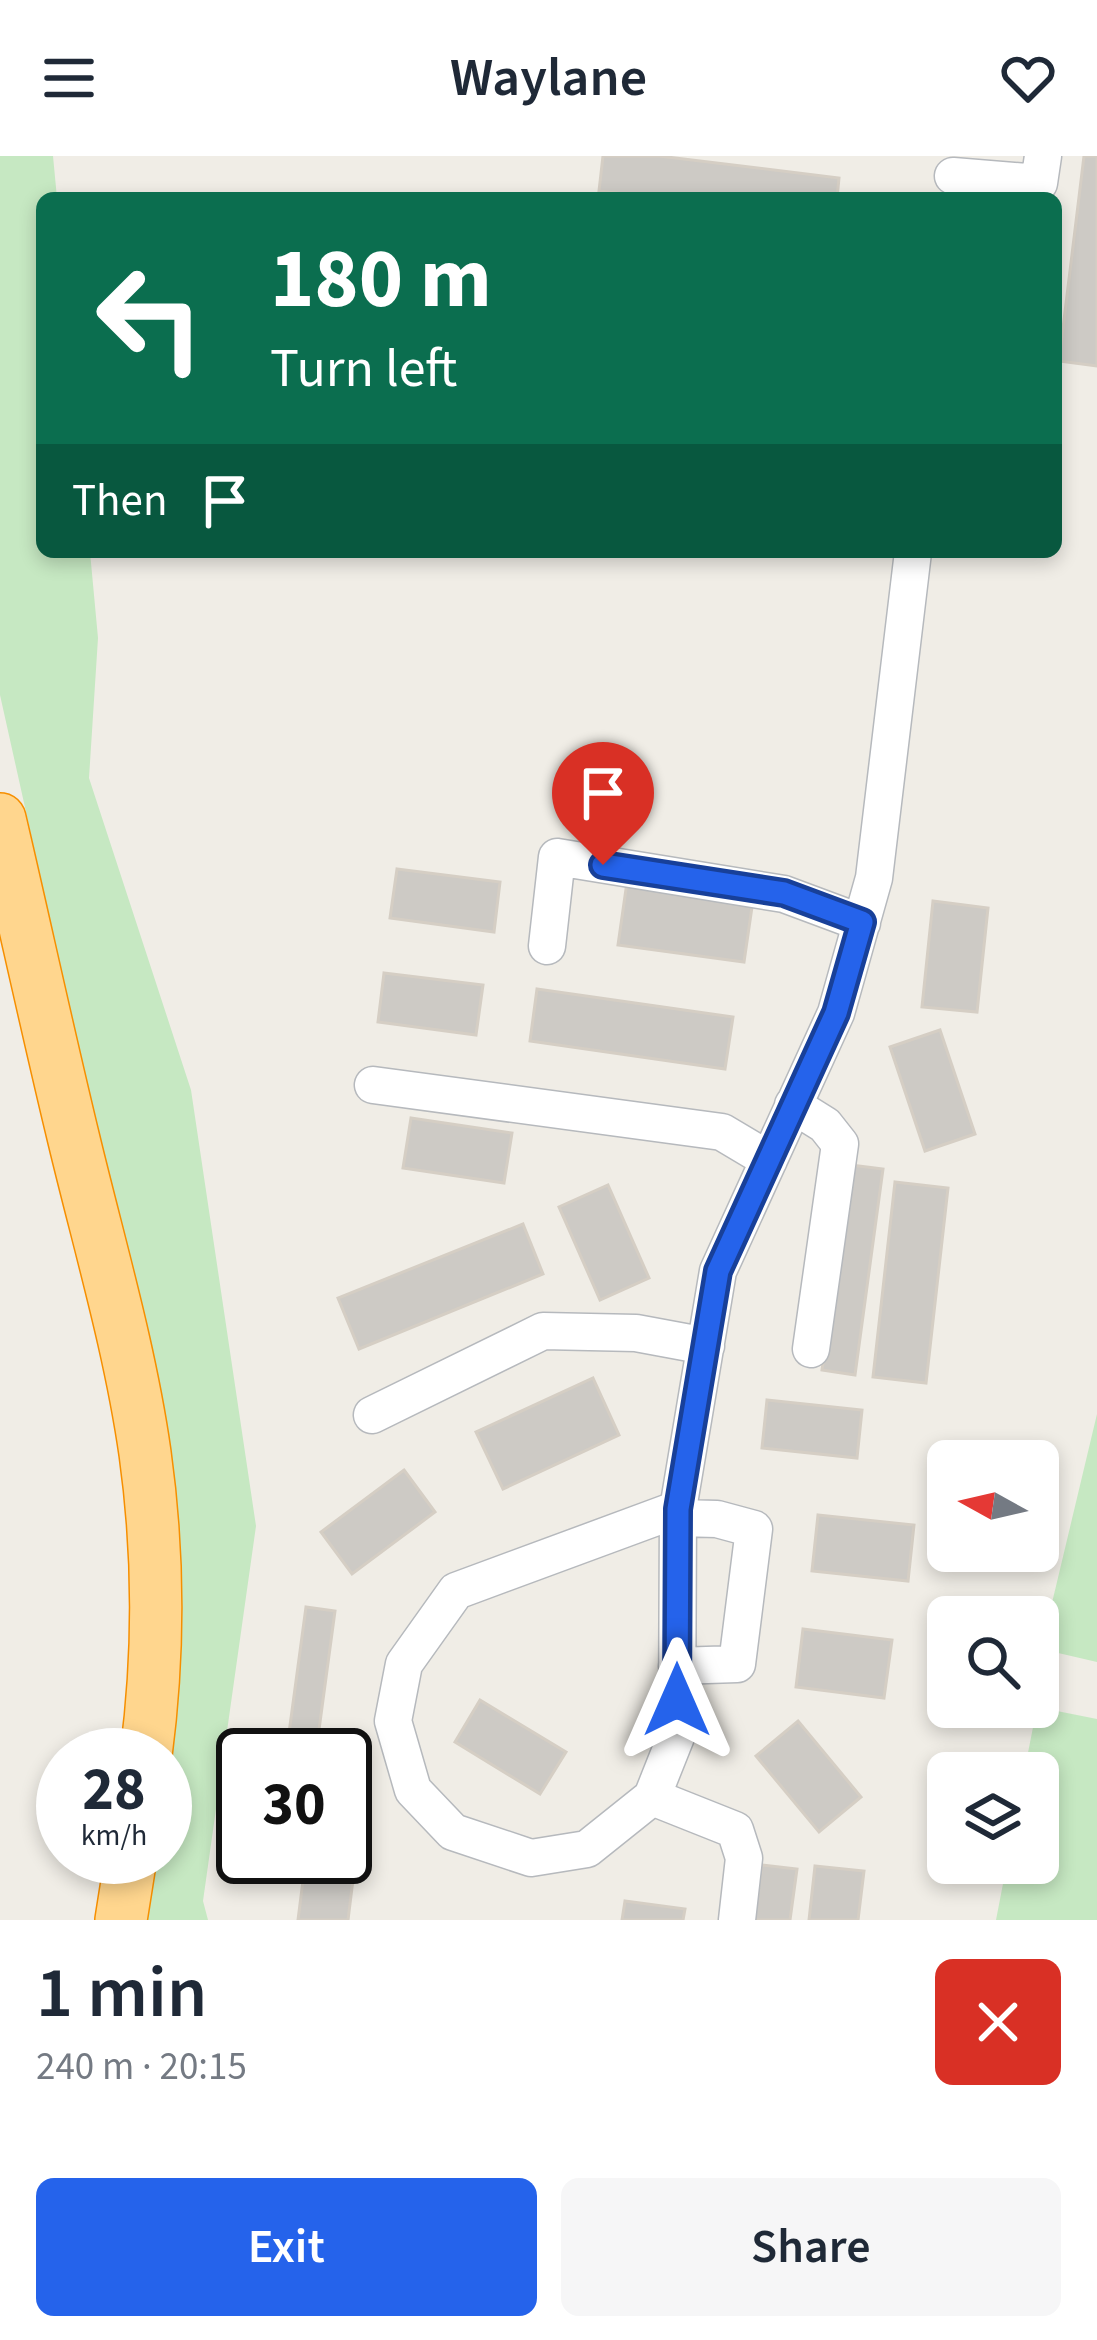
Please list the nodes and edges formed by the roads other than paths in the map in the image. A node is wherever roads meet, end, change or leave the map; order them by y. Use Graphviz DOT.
graph roads {
  1 [pos="1042,156"];
  2 [pos="953,176"];
  3 [pos="913,558"];
  4 [pos="0,819"];
  5 [pos="862,922"];
  6 [pos="547,946"];
  7 [pos="373,1085"];
  8 [pos="794,1105"];
  9 [pos="769,1160"];
  10 [pos="706,1346"];
  11 [pos="811,1349"];
  12 [pos="371,1414"];
  13 [pos="678,1514"];
  14 [pos="677,1666"];
  15 [pos="150,1728"];
  16 [pos="652,1798"];
  17 [pos="127,1884"];
  18 [pos="122,1920"];
  19 [pos="737,1920"];
  1 -- 2 [label="street"];
  3 -- 5 [label="street"];
  4 -- 15 [label="highway"];
  5 -- 6 [label="street"];
  5 -- 8 [label="street"];
  7 -- 9 [label="street"];
  8 -- 9 [label="street"];
  8 -- 11 [label="street"];
  9 -- 10 [label="street"];
  10 -- 12 [label="street"];
  10 -- 13 [label="street"];
  13 -- 14 [label="street"];
  13 -- 14 [label="street"];
  13 -- 16 [label="street"];
  14 -- 16 [label="street"];
  16 -- 19 [label="street"];
  17 -- 18 [label="highway"];
}
